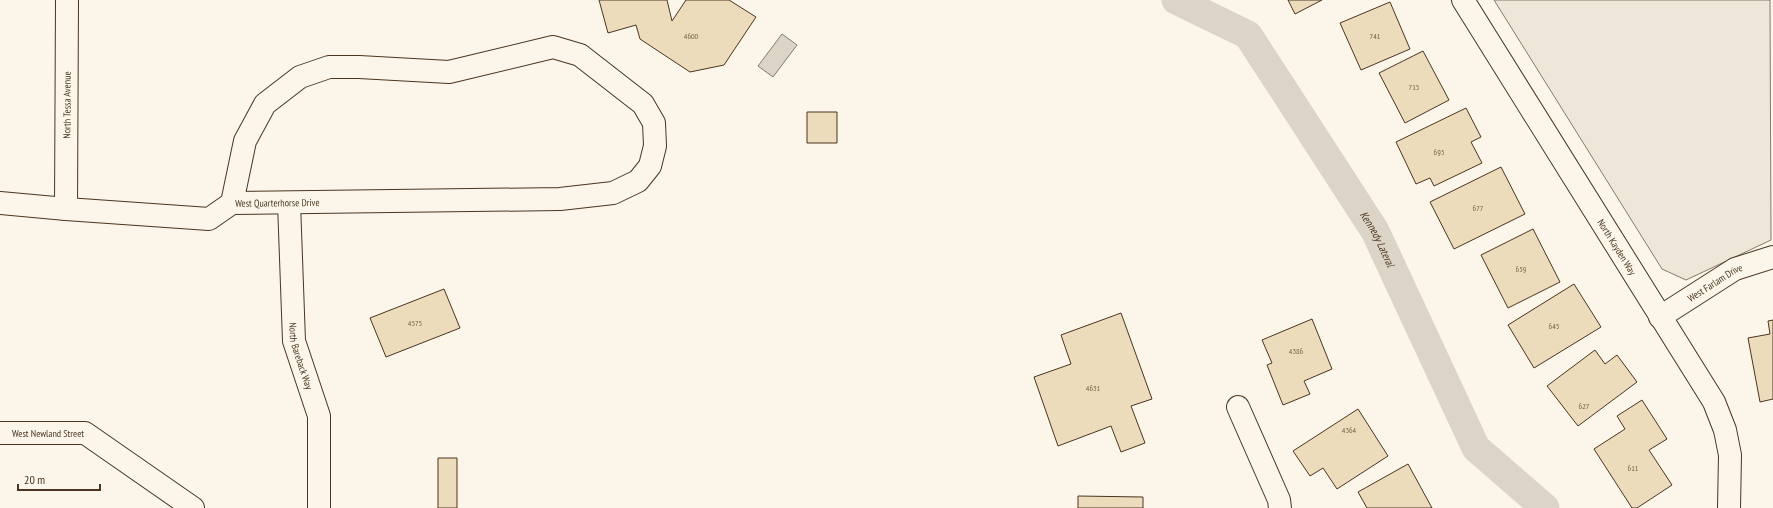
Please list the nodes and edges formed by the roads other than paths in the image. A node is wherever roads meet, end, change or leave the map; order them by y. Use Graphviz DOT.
graph roads {
  1 [pos="68,0"];
  2 [pos="1463,0"];
  3 [pos="0,203"];
  4 [pos="232,203"];
  5 [pos="289,203"];
  6 [pos="66,209"];
  7 [pos="1773,257"];
  8 [pos="1660,317"];
  9 [pos="1238,407"];
  10 [pos="0,433"];
  11 [pos="193,508"];
  12 [pos="319,508"];
  13 [pos="1280,508"];
  14 [pos="1729,508"];
  1 -- 6 [label="street, North Tessa Avenue"];
  2 -- 8 [label="street, North Kayden Way"];
  3 -- 6 [label="street, West Quarterhorse Drive"];
  4 -- 5 [label="street, West Quarterhorse Drive"];
  4 -- 5 [label="street, West Quarterhorse Drive"];
  4 -- 6 [label="street, West Quarterhorse Drive"];
  5 -- 12 [label="street, North Bareback Way"];
  7 -- 8 [label="street, West Farlam Drive"];
  8 -- 14 [label="street, North Kayden Way"];
  9 -- 13 [label="street"];
  10 -- 11 [label="street, West Newland Street"];
}
